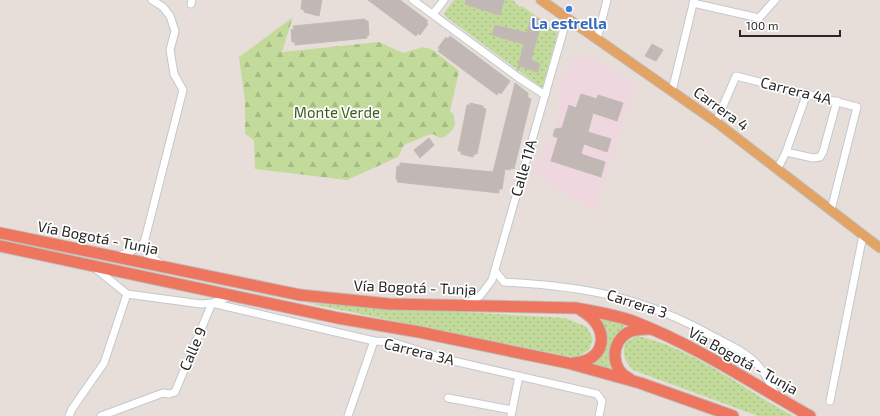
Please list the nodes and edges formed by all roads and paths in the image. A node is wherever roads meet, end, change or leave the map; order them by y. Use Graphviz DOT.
graph roads {
  1 [pos="152,0"];
  2 [pos="413,0"];
  3 [pos="444,0"];
  4 [pos="541,0"];
  5 [pos="607,0"];
  6 [pos="775,0"];
  7 [pos="694,2"];
  8 [pos="433,14"];
  9 [pos="567,18"];
  10 [pos="597,38"];
  11 [pos="672,91"];
  12 [pos="808,93"];
  13 [pos="545,95"];
  14 [pos="837,101"];
  15 [pos="716,122"];
  16 [pos="786,152"];
  17 [pos="778,168"];
  18 [pos="831,210"];
  19 [pos="0,233"];
  20 [pos="863,235"];
  21 [pos="144,243"];
  22 [pos="0,246"];
  23 [pos="880,248"];
  24 [pos="114,257"];
  25 [pos="93,267"];
  26 [pos="166,267"];
  27 [pos="495,271"];
  28 [pos="127,294"];
  29 [pos="232,296"];
  30 [pos="212,303"];
  31 [pos="463,305"];
  32 [pos="576,308"];
  33 [pos="649,328"];
  34 [pos="374,341"];
  35 [pos="568,363"];
  36 [pos="519,376"];
  37 [pos="640,383"];
  38 [pos="448,398"];
  39 [pos="777,398"];
  40 [pos="830,401"];
  41 [pos="511,413"];
  42 [pos="70,416"];
  43 [pos="101,416"];
  44 [pos="348,416"];
  45 [pos="599,416"];
  46 [pos="733,416"];
  47 [pos="810,416"];
  1 -- 21 [label="street"];
  2 -- 8 [label="street"];
  3 -- 8 [label="street"];
  4 -- 9 [label="main road, Carrera 4"];
  5 -- 10 [label="street"];
  6 -- 7 [label="street"];
  7 -- 11 [label="street"];
  8 -- 13 [label="street"];
  9 -- 10 [label="main road, Carrera 4"];
  9 -- 13 [label="street, Calle 11A"];
  10 -- 11 [label="main road, Carrera 4"];
  11 -- 15 [label="main road, Carrera 4"];
  12 -- 14 [label="street, Carrera 4A"];
  12 -- 15 [label="street, Carrera 4A"];
  12 -- 16 [label="street"];
  13 -- 27 [label="street, Calle 11A"];
  14 -- 16 [label="street"];
  14 -- 18 [label="street, Carrera 4A"];
  15 -- 17 [label="main road, Carrera 4"];
  16 -- 17 [label="street"];
  17 -- 18 [label="main road, Carrera 4"];
  18 -- 20 [label="main road, Carrera 4"];
  19 -- 24 [label="highway, Vía Bogotá - Tunja"];
  20 -- 23 [label="main road, Carrera 4"];
  20 -- 40 [label="street"];
  21 -- 24 [label="street"];
  21 -- 26 [label="street"];
  22 -- 25 [label="highway, Vía Bogotá - Tunja"];
  24 -- 26 [label="highway, Vía Bogotá - Tunja"];
  25 -- 28 [label="street"];
  25 -- 29 [label="highway, Vía Bogotá - Tunja"];
  26 -- 31 [label="highway, Vía Bogotá - Tunja"];
  27 -- 31 [label="street, Calle 11A"];
  27 -- 39 [label="street, Carrera 3"];
  28 -- 30 [label="street, Carrera 3A"];
  28 -- 42 [label="street"];
  29 -- 30 [label="street, Carrera 3A"];
  29 -- 35 [label="highway, Vía Bogotá - Tunja"];
  30 -- 34 [label="street, Carrera 3A"];
  30 -- 43 [label="street, Calle 9"];
  31 -- 32 [label="highway, Vía Bogotá - Tunja"];
  32 -- 33 [label="highway, Vía Bogotá - Tunja"];
  32 -- 35 [label="highway"];
  33 -- 37 [label="highway"];
  33 -- 39 [label="highway, Vía Bogotá - Tunja"];
  34 -- 36 [label="street, Carrera 3A"];
  34 -- 44 [label="street"];
  35 -- 37 [label="highway, Vía Bogotá - Tunja"];
  36 -- 41 [label="street"];
  36 -- 45 [label="street, Carrera 3A"];
  37 -- 46 [label="highway, Vía Bogotá - Tunja"];
  38 -- 41 [label="street"];
  39 -- 47 [label="highway, Vía Bogotá - Tunja"];
}
